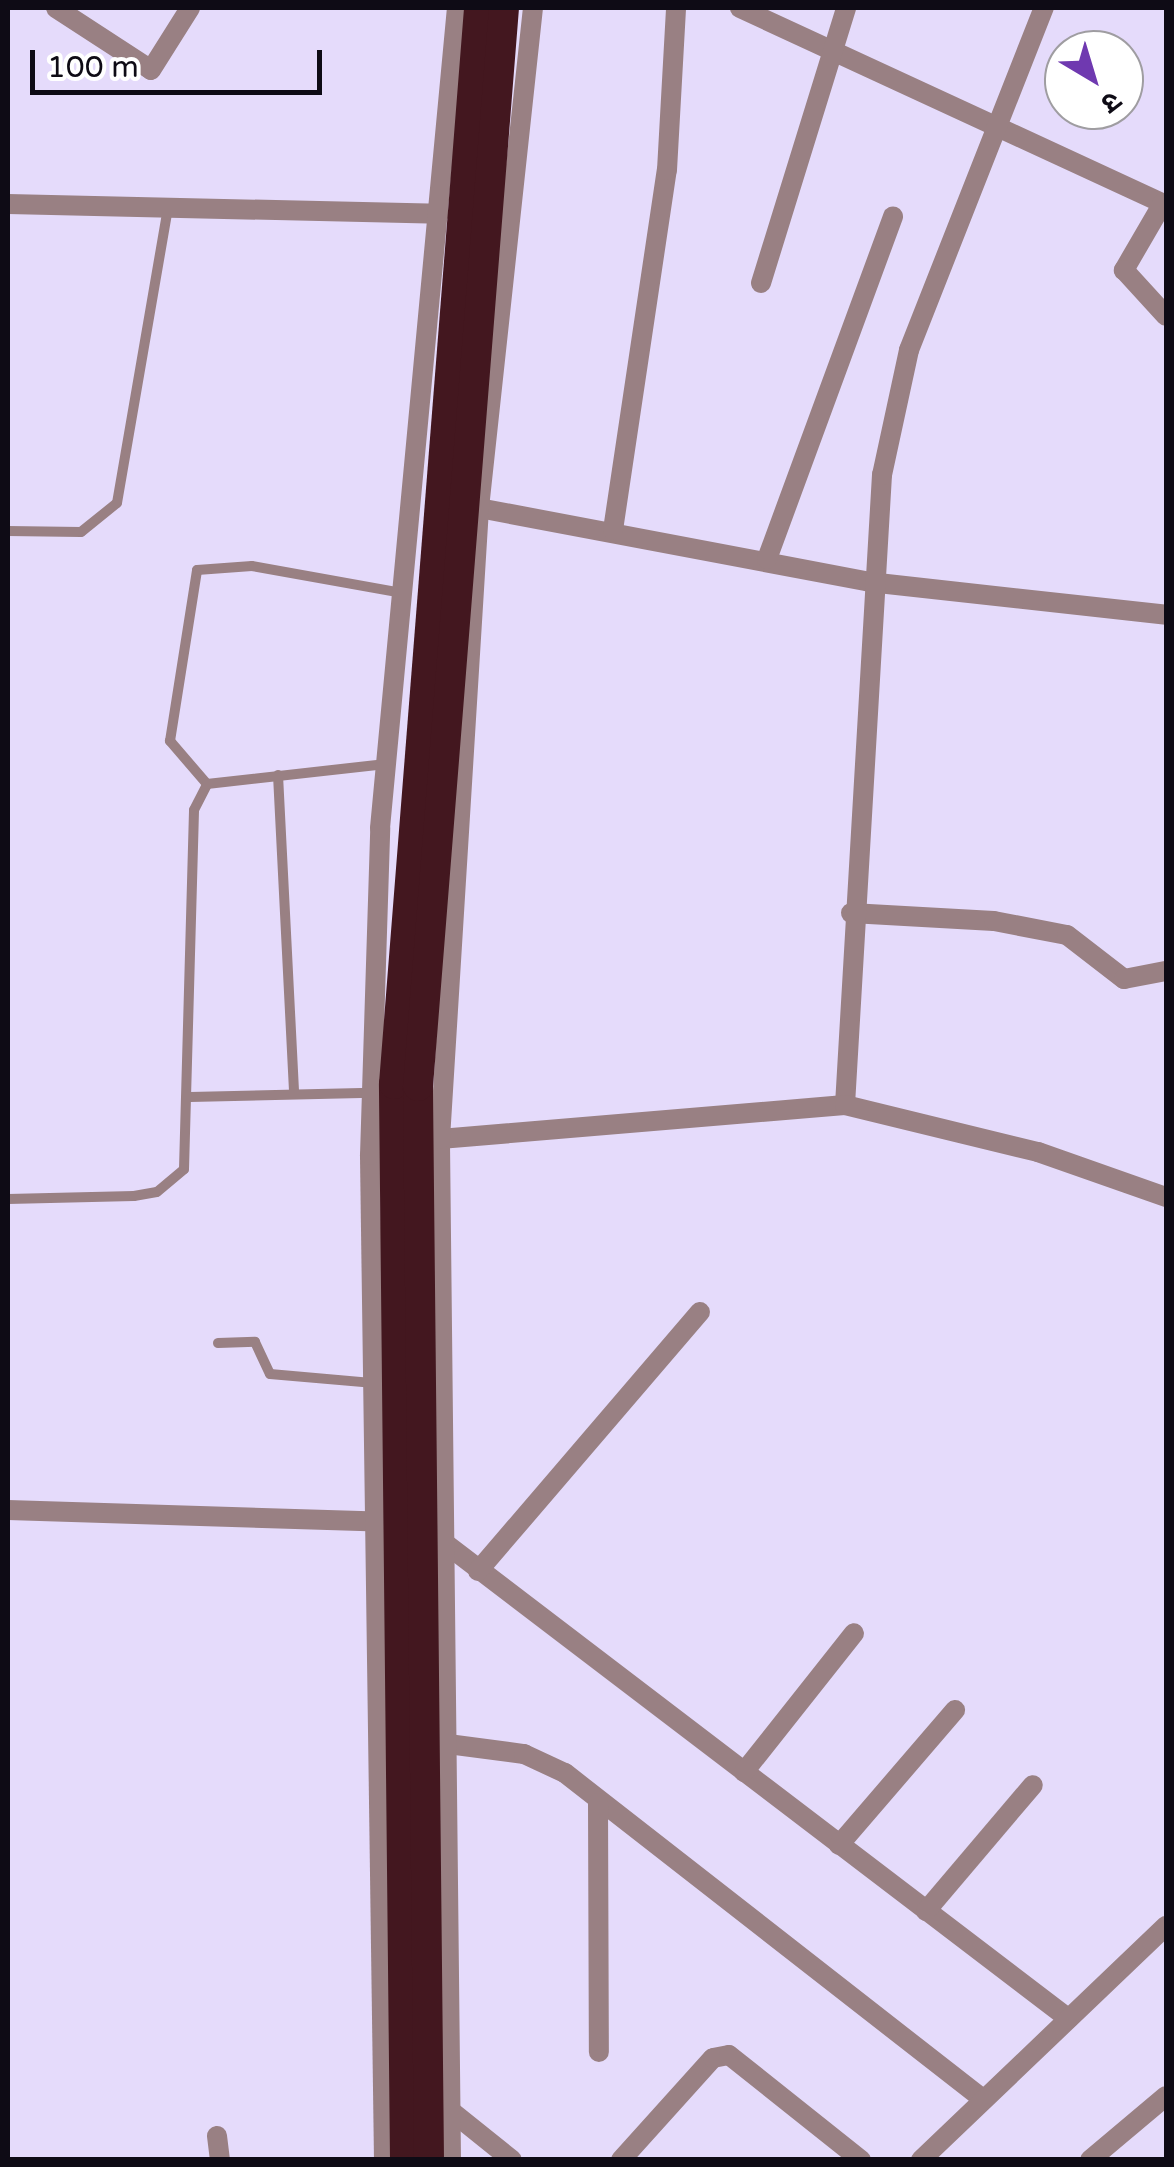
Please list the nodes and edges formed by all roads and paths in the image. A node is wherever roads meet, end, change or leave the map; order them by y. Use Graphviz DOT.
graph roads {
  1 [pos="56,8"];
  2 [pos="190,8"];
  3 [pos="457,8"];
  4 [pos="479,8"];
  5 [pos="504,8"];
  6 [pos="534,8"];
  7 [pos="676,8"];
  8 [pos="740,8"];
  9 [pos="846,8"];
  10 [pos="1044,8"];
  11 [pos="834,50"];
  12 [pos="1000,128"];
  13 [pos="8,204"];
  14 [pos="1165,204"];
  15 [pos="168,208"];
  16 [pos="439,214"];
  17 [pos="893,216"];
  18 [pos="761,284"];
  19 [pos="1166,316"];
  20 [pos="479,508"];
  21 [pos="613,530"];
  22 [pos="8,531"];
  23 [pos="767,559"];
  24 [pos="869,582"];
  25 [pos="403,594"];
  26 [pos="1166,615"];
  27 [pos="386,764"];
  28 [pos="278,774"];
  29 [pos="206,784"];
  30 [pos="851,913"];
  31 [pos="1166,971"];
  32 [pos="372,1093"];
  33 [pos="294,1094"];
  34 [pos="190,1096"];
  35 [pos="844,1105"];
  36 [pos="440,1139"];
  37 [pos="1166,1196"];
  38 [pos="8,1199"];
  39 [pos="700,1312"];
  40 [pos="218,1342"];
  41 [pos="372,1383"];
  42 [pos="8,1510"];
  43 [pos="395,1522"];
  44 [pos="446,1544"];
  45 [pos="478,1570"];
  46 [pos="854,1634"];
  47 [pos="955,1710"];
  48 [pos="448,1744"];
  49 [pos="744,1772"];
  50 [pos="1033,1784"];
  51 [pos="598,1803"];
  52 [pos="839,1845"];
  53 [pos="926,1911"];
  54 [pos="1166,1926"];
  55 [pos="1069,2019"];
  56 [pos="599,2052"];
  57 [pos="1166,2096"];
  58 [pos="984,2100"];
  59 [pos="451,2111"];
  60 [pos="218,2136"];
  61 [pos="220,2160"];
  62 [pos="384,2160"];
  63 [pos="405,2160"];
  64 [pos="430,2160"];
  65 [pos="451,2160"];
  66 [pos="512,2160"];
  67 [pos="622,2160"];
  68 [pos="861,2160"];
  69 [pos="921,2160"];
  70 [pos="1090,2160"];
  1 -- 2 [label="street"];
  3 -- 16 [label="street"];
  4 -- 43 [label="highway"];
  5 -- 43 [label="highway"];
  6 -- 20 [label="street"];
  7 -- 21 [label="street"];
  8 -- 11 [label="street"];
  9 -- 11 [label="street"];
  10 -- 12 [label="street"];
  11 -- 12 [label="street"];
  11 -- 18 [label="street"];
  12 -- 14 [label="street"];
  12 -- 24 [label="street"];
  13 -- 15 [label="street"];
  14 -- 19 [label="street"];
  15 -- 16 [label="street"];
  15 -- 22 [label="lane"];
  16 -- 25 [label="street"];
  17 -- 23 [label="street"];
  20 -- 21 [label="street"];
  20 -- 36 [label="street"];
  21 -- 23 [label="street"];
  23 -- 24 [label="street"];
  24 -- 26 [label="street"];
  24 -- 30 [label="street"];
  25 -- 27 [label="street"];
  25 -- 29 [label="lane"];
  27 -- 28 [label="lane"];
  27 -- 32 [label="street"];
  28 -- 29 [label="lane"];
  28 -- 33 [label="lane"];
  29 -- 34 [label="lane"];
  30 -- 31 [label="street"];
  30 -- 35 [label="street"];
  32 -- 33 [label="lane"];
  32 -- 41 [label="street"];
  33 -- 34 [label="lane"];
  34 -- 38 [label="lane"];
  35 -- 36 [label="street"];
  35 -- 37 [label="street"];
  36 -- 44 [label="street"];
  39 -- 45 [label="street"];
  40 -- 41 [label="lane"];
  41 -- 43 [label="street"];
  42 -- 43 [label="street"];
  43 -- 44 [label="street"];
  43 -- 62 [label="street"];
  43 -- 63 [label="highway"];
  43 -- 64 [label="highway"];
  44 -- 45 [label="street"];
  44 -- 48 [label="street"];
  45 -- 49 [label="street"];
  46 -- 49 [label="street"];
  47 -- 52 [label="street"];
  48 -- 51 [label="street"];
  48 -- 59 [label="street"];
  49 -- 52 [label="street"];
  50 -- 53 [label="street"];
  51 -- 56 [label="street"];
  51 -- 58 [label="street"];
  52 -- 53 [label="street"];
  53 -- 55 [label="street"];
  54 -- 55 [label="street"];
  55 -- 58 [label="street"];
  57 -- 70 [label="street"];
  58 -- 69 [label="street"];
  59 -- 65 [label="street"];
  59 -- 66 [label="street"];
  60 -- 61 [label="street"];
  67 -- 68 [label="street"];
}
